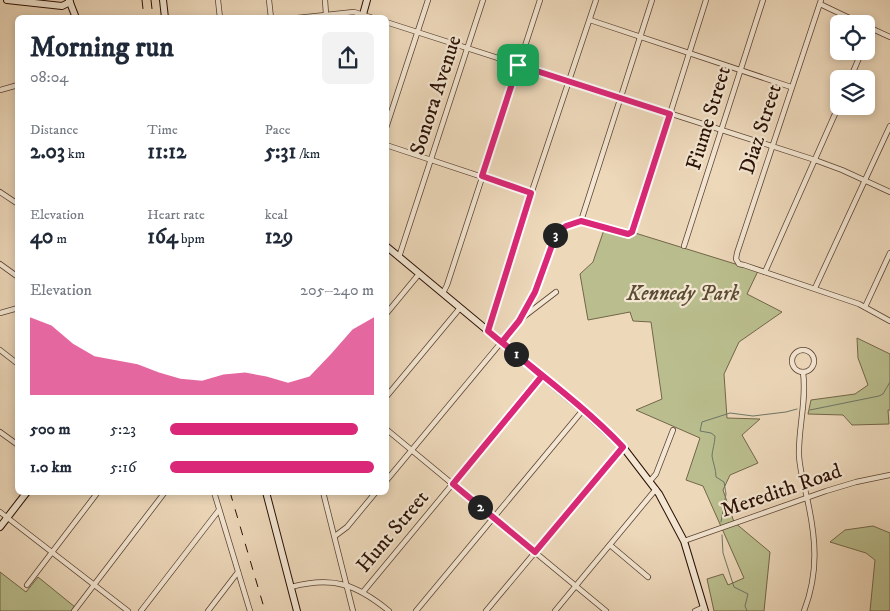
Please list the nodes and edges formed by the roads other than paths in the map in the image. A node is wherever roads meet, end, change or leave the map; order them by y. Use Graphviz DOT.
graph roads {
  1 [pos="7,0"];
  2 [pos="163,0"];
  3 [pos="218,0"];
  4 [pos="269,0"];
  5 [pos="325,0"];
  6 [pos="367,0"];
  7 [pos="428,0"];
  8 [pos="483,0"];
  9 [pos="540,0"];
  10 [pos="596,0"];
  11 [pos="652,0"];
  12 [pos="706,0"];
  13 [pos="763,0"];
  14 [pos="70,1"];
  15 [pos="820,2"];
  16 [pos="326,14"];
  17 [pos="75,15"];
  18 [pos="165,15"];
  19 [pos="220,15"];
  20 [pos="270,15"];
  21 [pos="319,15"];
  22 [pos="361,15"];
  23 [pos="363,15"];
  24 [pos="845,15"];
  25 [pos="590,20"];
  26 [pos="389,23"];
  27 [pos="875,30"];
  28 [pos="417,32"];
  29 [pos="640,37"];
  30 [pos="890,37"];
  31 [pos="467,49"];
  32 [pos="688,54"];
  33 [pos="518,65"];
  34 [pos="740,70"];
  35 [pos="569,82"];
  36 [pos="15,86"];
  37 [pos="791,87"];
  38 [pos="0,90"];
  39 [pos="620,98"];
  40 [pos="670,114"];
  41 [pos="835,115"];
  42 [pos="389,119"];
  43 [pos="890,126"];
  44 [pos="721,132"];
  45 [pos="389,146"];
  46 [pos="771,148"];
  47 [pos="432,159"];
  48 [pos="815,160"];
  49 [pos="482,176"];
  50 [pos="865,180"];
  51 [pos="0,192"];
  52 [pos="890,192"];
  53 [pos="531,193"];
  54 [pos="15,202"];
  55 [pos="581,221"];
  56 [pos="684,246"];
  57 [pos="389,249"];
  58 [pos="890,252"];
  59 [pos="399,257"];
  60 [pos="0,264"];
  61 [pos="765,272"];
  62 [pos="419,274"];
  63 [pos="15,275"];
  64 [pos="815,288"];
  65 [pos="556,292"];
  66 [pos="443,293"];
  67 [pos="865,307"];
  68 [pos="460,308"];
  69 [pos="15,309"];
  70 [pos="389,310"];
  71 [pos="0,313"];
  72 [pos="519,321"];
  73 [pos="890,321"];
  74 [pos="488,331"];
  75 [pos="502,342"];
  76 [pos="0,350"];
  77 [pos="15,362"];
  78 [pos="803,372"];
  79 [pos="542,376"];
  80 [pos="389,393"];
  81 [pos="583,410"];
  82 [pos="673,430"];
  83 [pos="389,431"];
  84 [pos="0,432"];
  85 [pos="15,443"];
  86 [pos="623,447"];
  87 [pos="412,450"];
  88 [pos="890,475"];
  89 [pos="389,477"];
  90 [pos="650,481"];
  91 [pos="453,484"];
  92 [pos="656,490"];
  93 [pos="25,495"];
  94 [pos="96,495"];
  95 [pos="163,495"];
  96 [pos="215,495"];
  97 [pos="267,495"];
  98 [pos="324,495"];
  99 [pos="374,495"];
  100 [pos="807,497"];
  101 [pos="220,510"];
  102 [pos="0,512"];
  103 [pos="7,518"];
  104 [pos="494,518"];
  105 [pos="0,527"];
  106 [pos="335,536"];
  107 [pos="684,541"];
  108 [pos="610,545"];
  109 [pos="52,552"];
  110 [pos="535,552"];
  111 [pos="238,572"];
  112 [pos="648,577"];
  113 [pos="27,585"];
  114 [pos="94,585"];
  115 [pos="347,585"];
  116 [pos="576,586"];
  117 [pos="291,587"];
  118 [pos="363,592"];
  119 [pos="704,609"];
  120 [pos="74,611"];
  121 [pos="128,611"];
  122 [pos="141,611"];
  123 [pos="208,611"];
  124 [pos="250,611"];
  125 [pos="297,611"];
  126 [pos="353,611"];
  127 [pos="389,611"];
  128 [pos="416,611"];
  129 [pos="486,611"];
  130 [pos="555,611"];
  131 [pos="606,611"];
  132 [pos="695,611"];
  133 [pos="804,611"];
  1 -- 14 [label="street"];
  2 -- 18 [label="street"];
  3 -- 19 [label="street"];
  4 -- 20 [label="street"];
  5 -- 16 [label="street"];
  6 -- 23 [label="street"];
  7 -- 28 [label="street"];
  8 -- 31 [label="street, Sonora Avenue"];
  9 -- 33 [label="street"];
  10 -- 25 [label="street"];
  11 -- 29 [label="street"];
  12 -- 32 [label="street"];
  13 -- 34 [label="street, Fiume Street"];
  14 -- 17 [label="street"];
  15 -- 24 [label="street"];
  15 -- 37 [label="street, Diaz Street"];
  16 -- 21 [label="street"];
  16 -- 22 [label="street"];
  25 -- 29 [label="street"];
  25 -- 35 [label="street"];
  26 -- 28 [label="street"];
  27 -- 30 [label="street"];
  28 -- 31 [label="street"];
  28 -- 42 [label="street"];
  29 -- 32 [label="street"];
  29 -- 39 [label="street"];
  31 -- 33 [label="street"];
  31 -- 47 [label="street, Sonora Avenue"];
  32 -- 34 [label="street"];
  32 -- 40 [label="street"];
  33 -- 35 [label="street"];
  33 -- 49 [label="street"];
  34 -- 37 [label="street"];
  34 -- 44 [label="street, Fiume Street"];
  35 -- 39 [label="street"];
  35 -- 53 [label="street"];
  36 -- 38 [label="street"];
  37 -- 46 [label="street, Diaz Street"];
  39 -- 40 [label="street"];
  39 -- 55 [label="street"];
  40 -- 44 [label="street"];
  40 -- 55 [label="street"];
  41 -- 48 [label="street"];
  43 -- 50 [label="street"];
  44 -- 46 [label="street"];
  44 -- 56 [label="street, Fiume Street"];
  45 -- 47 [label="street"];
  46 -- 48 [label="street"];
  46 -- 61 [label="street, Diaz Street"];
  47 -- 49 [label="street"];
  47 -- 59 [label="street, Sonora Avenue"];
  48 -- 50 [label="street"];
  48 -- 61 [label="street"];
  49 -- 53 [label="street"];
  49 -- 66 [label="street"];
  50 -- 52 [label="street"];
  50 -- 64 [label="street"];
  51 -- 54 [label="street"];
  53 -- 74 [label="street"];
  55 -- 72 [label="street"];
  57 -- 59 [label="street"];
  58 -- 67 [label="street"];
  59 -- 62 [label="street"];
  60 -- 63 [label="street"];
  61 -- 64 [label="street"];
  62 -- 66 [label="street"];
  62 -- 70 [label="street"];
  64 -- 67 [label="street"];
  65 -- 72 [label="street"];
  66 -- 68 [label="street"];
  67 -- 73 [label="street"];
  68 -- 74 [label="street"];
  68 -- 80 [label="street"];
  69 -- 71 [label="street"];
  72 -- 75 [label="street"];
  74 -- 75 [label="street"];
  75 -- 79 [label="street"];
  75 -- 87 [label="street"];
  76 -- 77 [label="street"];
  78 -- 78 [label="street"];
  78 -- 100 [label="street"];
  79 -- 81 [label="street"];
  79 -- 91 [label="street, Hunt Street"];
  81 -- 86 [label="street"];
  81 -- 104 [label="street"];
  82 -- 90 [label="street"];
  83 -- 87 [label="street"];
  84 -- 85 [label="street"];
  86 -- 90 [label="street"];
  86 -- 110 [label="street"];
  87 -- 89 [label="street"];
  87 -- 91 [label="street"];
  88 -- 100 [label="street, Meredith Road"];
  90 -- 92 [label="street"];
  91 -- 104 [label="street"];
  91 -- 118 [label="street, Hunt Street"];
  92 -- 107 [label="street"];
  92 -- 108 [label="street"];
  93 -- 103 [label="street"];
  94 -- 109 [label="street"];
  95 -- 114 [label="street"];
  96 -- 101 [label="street"];
  97 -- 117 [label="street"];
  98 -- 106 [label="street"];
  99 -- 106 [label="street"];
  100 -- 107 [label="street, Meredith Road"];
  100 -- 133 [label="street"];
  101 -- 111 [label="street"];
  101 -- 122 [label="street"];
  102 -- 103 [label="street"];
  103 -- 105 [label="street"];
  103 -- 109 [label="street"];
  104 -- 110 [label="street"];
  104 -- 128 [label="street"];
  106 -- 115 [label="street"];
  107 -- 119 [label="street"];
  108 -- 112 [label="street"];
  108 -- 116 [label="street"];
  109 -- 113 [label="street"];
  109 -- 114 [label="street"];
  110 -- 116 [label="street"];
  110 -- 129 [label="street"];
  111 -- 123 [label="street"];
  111 -- 124 [label="street"];
  114 -- 120 [label="street"];
  114 -- 121 [label="street"];
  115 -- 117 [label="street"];
  115 -- 118 [label="street"];
  115 -- 126 [label="street"];
  116 -- 130 [label="street"];
  116 -- 131 [label="street"];
  117 -- 125 [label="street"];
  118 -- 127 [label="street"];
  119 -- 132 [label="street"];
}
